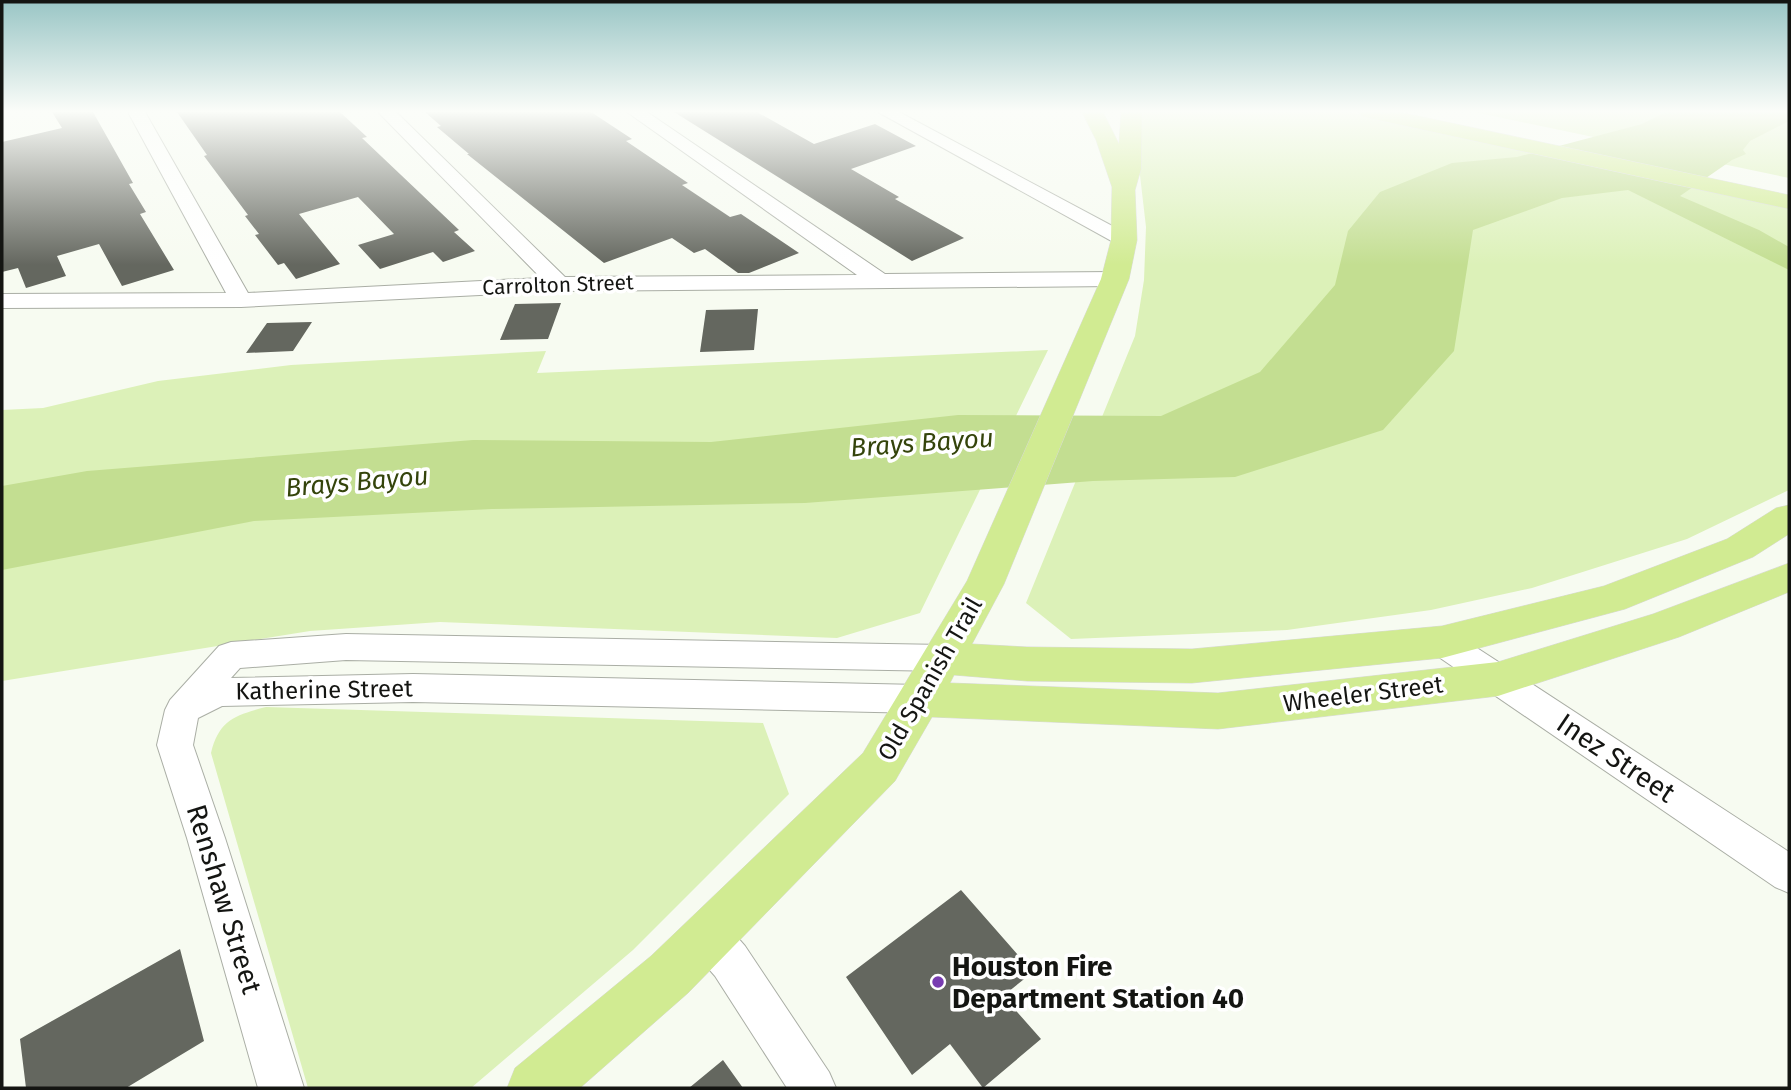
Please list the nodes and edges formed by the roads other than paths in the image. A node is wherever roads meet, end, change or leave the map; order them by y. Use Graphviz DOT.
graph roads {
  1 [pos="164,163"];
  2 [pos="437,163"];
  3 [pos="709,163"];
  4 [pos="981,163"];
  5 [pos="1114,163"];
  6 [pos="1129,163"];
  7 [pos="1625,163"];
  8 [pos="1690,163"];
  9 [pos="1789,184"];
  10 [pos="1123,190"];
  11 [pos="1789,202"];
  12 [pos="1124,240"];
  13 [pos="877,279"];
  14 [pos="1115,279"];
  15 [pos="559,284"];
  16 [pos="241,300"];
  17 [pos="2,301"];
  18 [pos="1789,517"];
  19 [pos="1740,548"];
  20 [pos="1789,577"];
  21 [pos="1442,642"];
  22 [pos="944,658"];
  23 [pos="1498,679"];
  24 [pos="920,699"];
  25 [pos="183,710"];
  26 [pos="1789,874"];
  27 [pos="708,936"];
  28 [pos="281,1088"];
  29 [pos="535,1088"];
  30 [pos="813,1088"];
  1 -- 16 [label="street"];
  2 -- 15 [label="street"];
  3 -- 13 [label="street"];
  4 -- 12 [label="street"];
  5 -- 10 [label="main road, Old Spanish Trail"];
  6 -- 10 [label="main road, Old Spanish Trail"];
  7 -- 11 [label="main road"];
  8 -- 9 [label="main road"];
  10 -- 12 [label="main road, Old Spanish Trail"];
  12 -- 14 [label="main road, Old Spanish Trail"];
  13 -- 14 [label="street, Carrolton Street"];
  13 -- 15 [label="street, Carrolton Street"];
  14 -- 22 [label="main road, Old Spanish Trail"];
  15 -- 16 [label="street, Carrolton Street"];
  16 -- 17 [label="street, Carrolton Street"];
  18 -- 19 [label="main road, Wheeler Street"];
  19 -- 20 [label="main road"];
  19 -- 21 [label="main road, Wheeler Street"];
  20 -- 23 [label="main road, Wheeler Street"];
  21 -- 22 [label="main road, Wheeler Street"];
  21 -- 23 [label="street, Inez Street"];
  22 -- 24 [label="main road, Old Spanish Trail"];
  22 -- 25 [label="street, Katherine Street"];
  23 -- 24 [label="main road, Wheeler Street"];
  23 -- 26 [label="street, Inez Street"];
  24 -- 25 [label="street, Katherine Street"];
  24 -- 27 [label="main road, Old Spanish Trail"];
  25 -- 28 [label="street, Renshaw Street"];
  27 -- 29 [label="main road, Old Spanish Trail"];
  27 -- 30 [label="street"];
}
